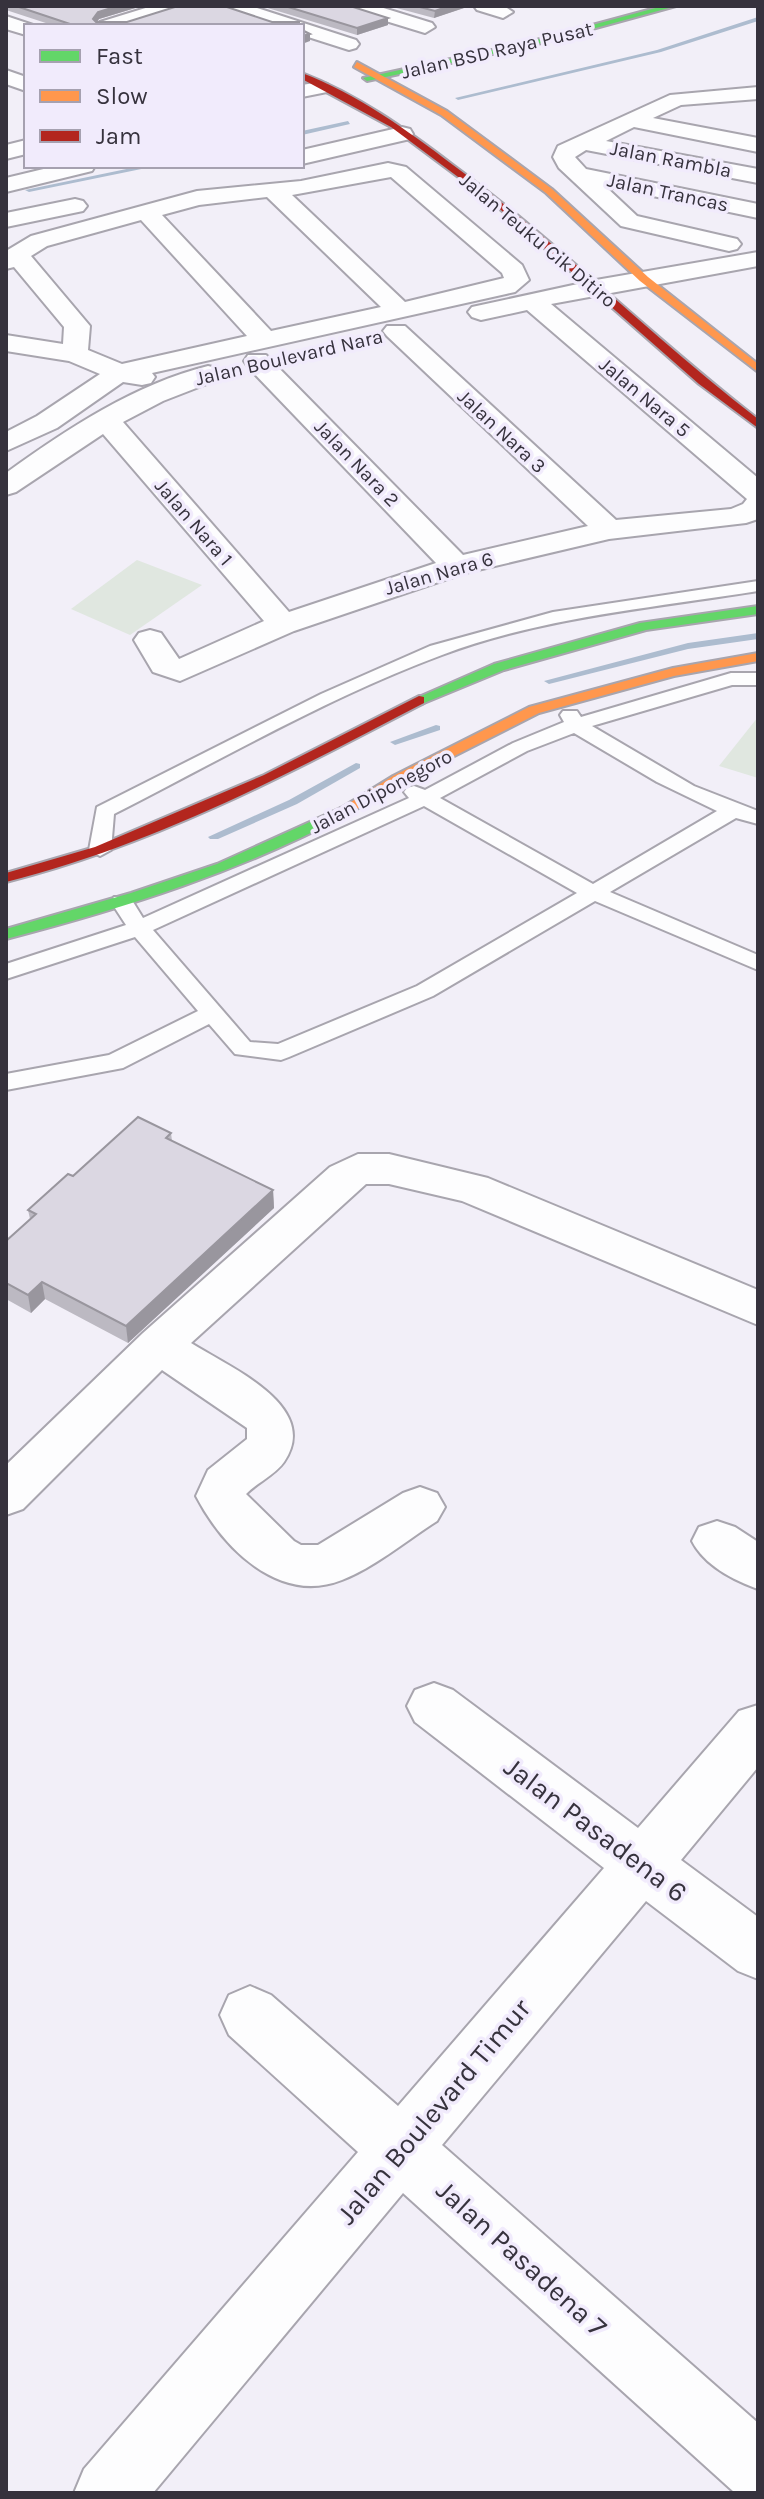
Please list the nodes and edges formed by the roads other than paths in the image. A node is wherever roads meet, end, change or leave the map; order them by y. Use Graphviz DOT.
graph roads {
  1 [pos="97,6"];
  2 [pos="231,6"];
  3 [pos="357,6"];
  4 [pos="614,6"];
  5 [pos="672,6"];
  6 [pos="181,8"];
  7 [pos="144,23"];
  8 [pos="287,24"];
  9 [pos="425,27"];
  10 [pos="304,30"];
  11 [pos="349,44"];
  12 [pos="326,76"];
  13 [pos="375,77"];
  14 [pos="758,93"];
  15 [pos="677,99"];
  16 [pos="758,115"];
  17 [pos="630,120"];
  18 [pos="472,134"];
  19 [pos="411,139"];
  20 [pos="584,143"];
  21 [pos="758,145"];
  22 [pos="304,157"];
  23 [pos="76,168"];
  24 [pos="246,169"];
  25 [pos="579,174"];
  26 [pos="758,176"];
  27 [pos="6,185"];
  28 [pos="273,190"];
  29 [pos="758,211"];
  30 [pos="146,212"];
  31 [pos="6,220"];
  32 [pos="729,244"];
  33 [pos="12,258"];
  34 [pos="758,259"];
  35 [pos="644,279"];
  36 [pos="596,287"];
  37 [pos="524,290"];
  38 [pos="398,321"];
  39 [pos="6,343"];
  40 [pos="260,350"];
  41 [pos="75,354"];
  42 [pos="758,369"];
  43 [pos="124,373"];
  44 [pos="181,383"];
  45 [pos="153,395"];
  46 [pos="106,420"];
  47 [pos="758,425"];
  48 [pos="6,443"];
  49 [pos="6,486"];
  50 [pos="757,502"];
  51 [pos="609,530"];
  52 [pos="456,566"];
  53 [pos="758,586"];
  54 [pos="758,610"];
  55 [pos="283,624"];
  56 [pos="150,640"];
  57 [pos="758,657"];
  58 [pos="758,679"];
  59 [pos="563,701"];
  60 [pos="575,725"];
  61 [pos="398,779"];
  62 [pos="423,799"];
  63 [pos="731,812"];
  64 [pos="758,818"];
  65 [pos="100,850"];
  66 [pos="213,855"];
  67 [pos="243,859"];
  68 [pos="6,878"];
  69 [pos="592,892"];
  70 [pos="122,902"];
  71 [pos="139,928"];
  72 [pos="6,934"];
  73 [pos="758,963"];
  74 [pos="6,972"];
  75 [pos="213,1013"];
  76 [pos="6,1082"];
  77 [pos="758,1308"];
  78 [pos="159,1345"];
  79 [pos="6,1495"];
  80 [pos="420,1507"];
  81 [pos="717,1541"];
  82 [pos="758,1568"];
  83 [pos="434,1706"];
  84 [pos="758,1728"];
  85 [pos="642,1864"];
  86 [pos="758,1952"];
  87 [pos="250,2015"];
  88 [pos="400,2149"];
  89 [pos="758,2468"];
  90 [pos="124,2487"];
  1 -- 7 [label="street"];
  2 -- 8 [label="street"];
  3 -- 9 [label="street"];
  4 -- 12 [label="main road, Jalan BSD Raya Pusat"];
  5 -- 13 [label="main road, Jalan BSD Raya Pusat"];
  6 -- 7 [label="street"];
  10 -- 11 [label="street"];
  12 -- 13 [label="main road, Jalan Teuku Cik Ditiro"];
  12 -- 13 [label="main road, Jalan BSD Raya Pusat"];
  12 -- 19 [label="main road, Jalan Teuku Cik Ditiro"];
  13 -- 18 [label="main road, Jalan Teuku Cik Ditiro"];
  14 -- 15 [label="street"];
  15 -- 16 [label="street"];
  15 -- 17 [label="street"];
  17 -- 20 [label="street"];
  17 -- 21 [label="street"];
  18 -- 19 [label="main road"];
  18 -- 35 [label="main road, Jalan Teuku Cik Ditiro"];
  19 -- 22 [label="street"];
  19 -- 36 [label="main road, Jalan Teuku Cik Ditiro"];
  20 -- 25 [label="street"];
  20 -- 26 [label="street, Jalan Rambla"];
  23 -- 27 [label="street"];
  24 -- 31 [label="street"];
  25 -- 29 [label="street, Jalan Trancas"];
  25 -- 32 [label="street"];
  28 -- 30 [label="street"];
  28 -- 37 [label="street, Jalan Nara 5"];
  28 -- 38 [label="street, Jalan Nara 3"];
  30 -- 33 [label="street"];
  30 -- 40 [label="street, Jalan Nara 2"];
  33 -- 41 [label="street"];
  34 -- 35 [label="street, Jalan Boulevard Nara"];
  35 -- 36 [label="street, Jalan Boulevard Nara"];
  35 -- 42 [label="main road, Jalan Teuku Cik Ditiro"];
  36 -- 37 [label="street, Jalan Boulevard Nara"];
  36 -- 47 [label="main road, Jalan Teuku Cik Ditiro"];
  37 -- 38 [label="street, Jalan Boulevard Nara"];
  37 -- 50 [label="street, Jalan Nara 5"];
  38 -- 40 [label="street, Jalan Boulevard Nara"];
  38 -- 51 [label="street, Jalan Nara 3"];
  39 -- 41 [label="street"];
  40 -- 43 [label="street"];
  40 -- 44 [label="street, Jalan Boulevard Nara"];
  40 -- 52 [label="street, Jalan Nara 2"];
  41 -- 43 [label="street"];
  43 -- 44 [label="street"];
  43 -- 45 [label="street"];
  43 -- 48 [label="street"];
  44 -- 45 [label="street, Jalan Boulevard Nara"];
  45 -- 46 [label="street, Jalan Boulevard Nara"];
  46 -- 49 [label="street, Jalan Boulevard Nara"];
  46 -- 55 [label="street, Jalan Nara 1"];
  50 -- 51 [label="street, Jalan Nara 6"];
  51 -- 52 [label="street, Jalan Nara 6"];
  52 -- 55 [label="street, Jalan Nara 6"];
  53 -- 65 [label="lane"];
  54 -- 65 [label="main road"];
  55 -- 56 [label="street, Jalan Nara 6"];
  57 -- 59 [label="main road, Jalan Diponegoro"];
  58 -- 60 [label="lane"];
  59 -- 60 [label="lane"];
  59 -- 61 [label="main road, Jalan Diponegoro"];
  60 -- 62 [label="lane"];
  60 -- 63 [label="lane"];
  61 -- 62 [label="lane"];
  61 -- 67 [label="main road, Jalan Diponegoro"];
  62 -- 69 [label="lane"];
  62 -- 71 [label="lane"];
  63 -- 64 [label="lane"];
  63 -- 69 [label="lane"];
  65 -- 68 [label="main road"];
  66 -- 67 [label="main road"];
  67 -- 70 [label="main road, Jalan Diponegoro"];
  69 -- 73 [label="lane"];
  69 -- 75 [label="lane"];
  70 -- 71 [label="lane"];
  70 -- 72 [label="main road, Jalan Diponegoro"];
  71 -- 74 [label="lane"];
  71 -- 75 [label="lane"];
  75 -- 76 [label="lane"];
  77 -- 78 [label="street"];
  78 -- 79 [label="street"];
  78 -- 80 [label="street"];
  81 -- 82 [label="street"];
  83 -- 85 [label="street, Jalan Pasadena 6"];
  84 -- 85 [label="street, Jalan Boulevard Timur"];
  85 -- 86 [label="street, Jalan Pasadena 6"];
  85 -- 88 [label="street, Jalan Boulevard Timur"];
  87 -- 88 [label="street, Jalan Pasadena 7"];
  88 -- 89 [label="street, Jalan Pasadena 7"];
  88 -- 90 [label="street, Jalan Boulevard Timur"];
}
